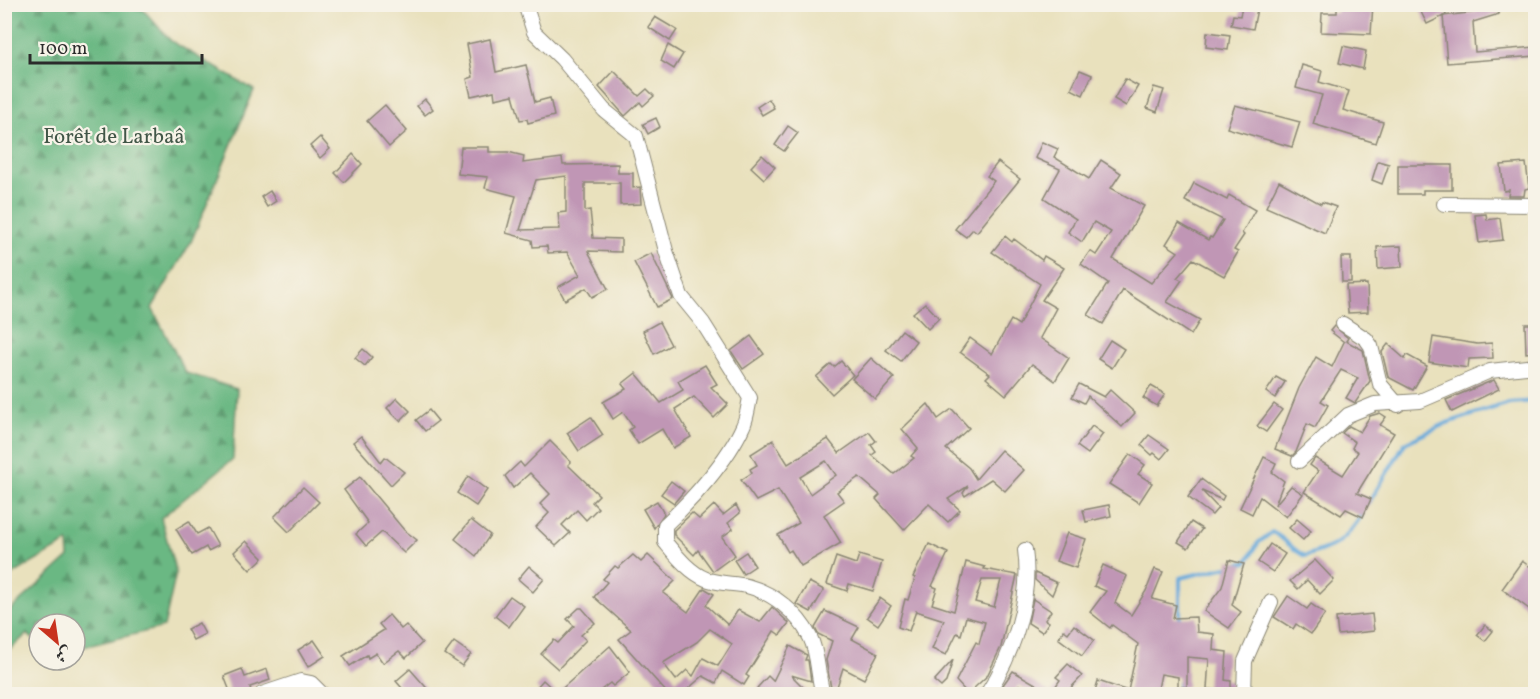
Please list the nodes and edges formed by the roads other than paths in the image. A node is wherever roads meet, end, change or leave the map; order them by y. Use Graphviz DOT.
graph roads {
  1 [pos="525,4"];
  2 [pos="1444,204"];
  3 [pos="1536,205"];
  4 [pos="1343,324"];
  5 [pos="1536,366"];
  6 [pos="1398,405"];
  7 [pos="1299,461"];
  8 [pos="1025,550"];
  9 [pos="1271,602"];
  10 [pos="262,694"];
  11 [pos="322,694"];
  12 [pos="823,694"];
  13 [pos="987,694"];
  14 [pos="1244,694"];
  1 -- 12 [label="street"];
  2 -- 3 [label="street"];
  4 -- 6 [label="street"];
  5 -- 6 [label="street"];
  6 -- 7 [label="street"];
  8 -- 13 [label="street"];
  9 -- 14 [label="street"];
  10 -- 11 [label="street"];
}
